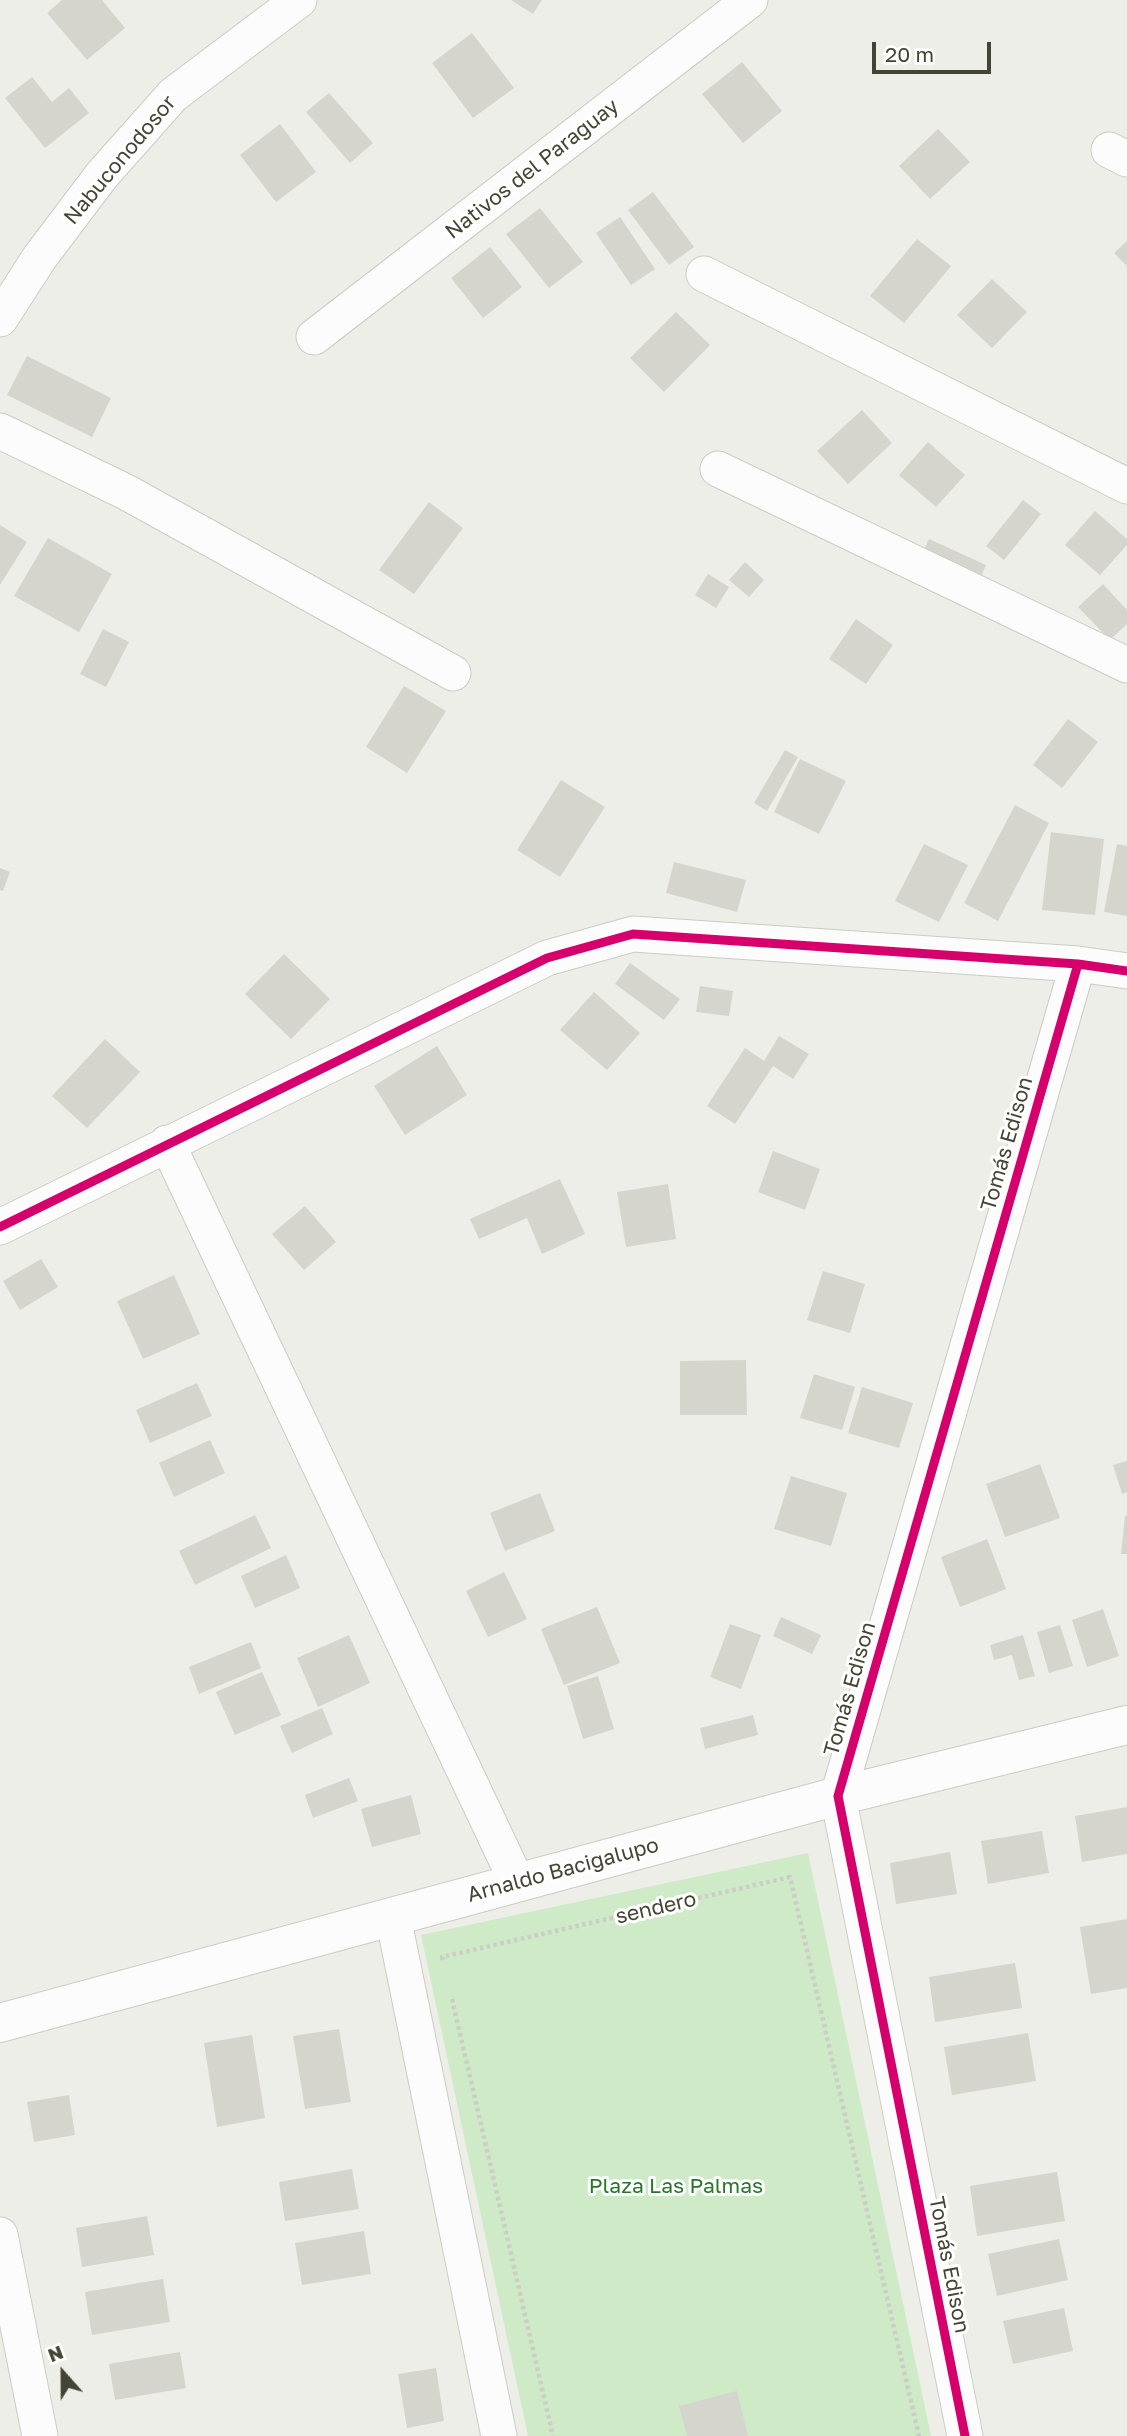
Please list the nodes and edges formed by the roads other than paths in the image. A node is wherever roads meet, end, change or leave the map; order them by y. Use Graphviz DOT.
graph roads {
  1 [pos="299,0"];
  2 [pos="750,0"];
  3 [pos="704,274"];
  4 [pos="0,318"];
  5 [pos="314,337"];
  6 [pos="0,431"];
  7 [pos="718,469"];
  8 [pos="1127,486"];
  9 [pos="1127,665"];
  10 [pos="453,673"];
  11 [pos="1078,964"];
  12 [pos="1127,971"];
  13 [pos="167,1143"];
  14 [pos="0,1227"];
  15 [pos="1127,1725"];
  16 [pos="838,1796"];
  17 [pos="517,1882"];
  18 [pos="393,1917"];
  19 [pos="0,2023"];
  20 [pos="0,2235"];
  21 [pos="40,2436"];
  22 [pos="499,2436"];
  23 [pos="965,2436"];
  1 -- 4 [label="street, Nabuconodosor"];
  2 -- 5 [label="street, Nativos del Paraguay"];
  3 -- 8 [label="street"];
  6 -- 10 [label="street"];
  7 -- 9 [label="street"];
  11 -- 12 [label="street"];
  11 -- 13 [label="street"];
  11 -- 16 [label="street, Tomás Edison"];
  13 -- 14 [label="street"];
  13 -- 17 [label="street"];
  15 -- 16 [label="street, Arnaldo Bacigalupo"];
  16 -- 17 [label="street, Arnaldo Bacigalupo"];
  16 -- 23 [label="street, Tomás Edison"];
  17 -- 18 [label="street, Arnaldo Bacigalupo"];
  18 -- 19 [label="street, Arnaldo Bacigalupo"];
  18 -- 22 [label="street"];
  20 -- 21 [label="street"];
}
